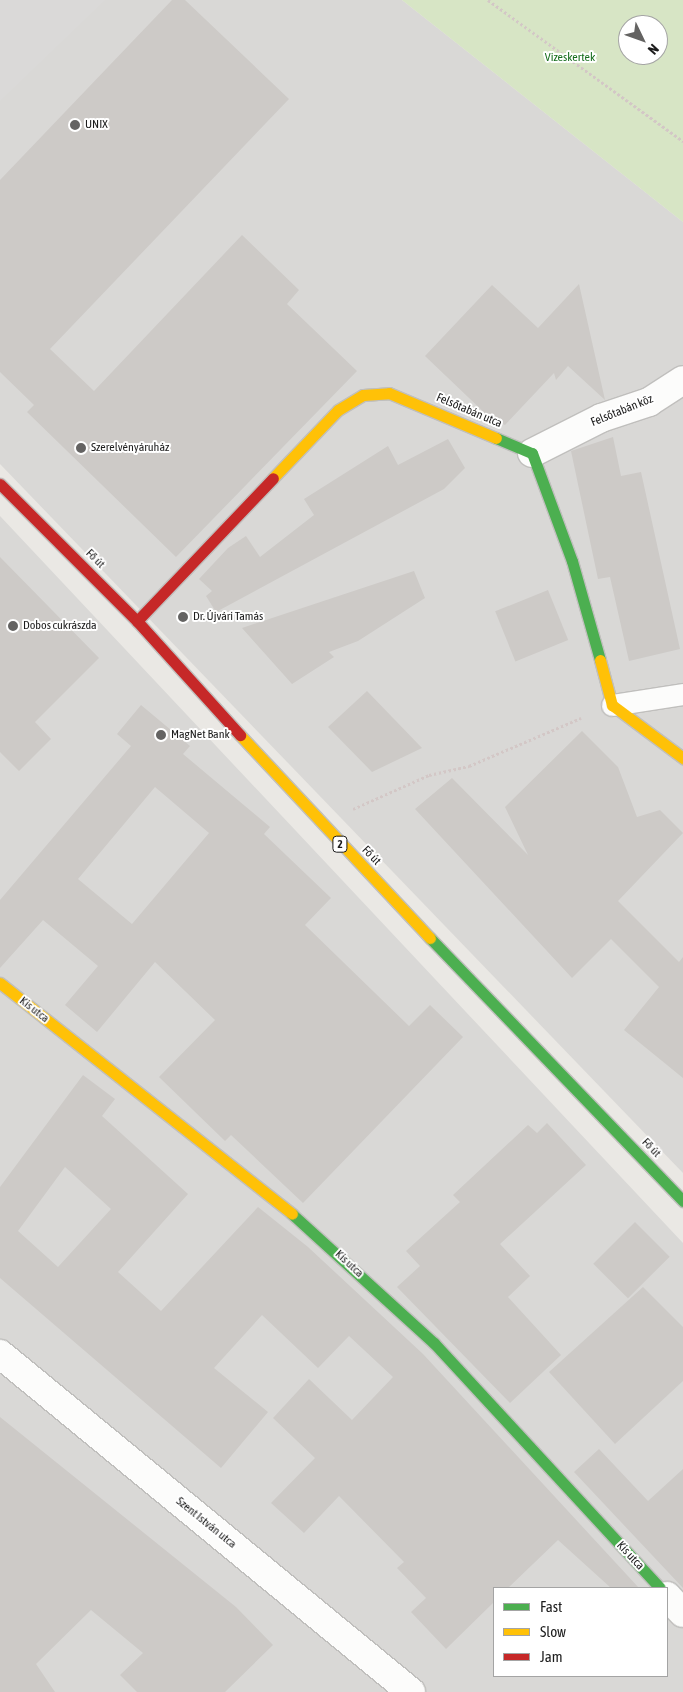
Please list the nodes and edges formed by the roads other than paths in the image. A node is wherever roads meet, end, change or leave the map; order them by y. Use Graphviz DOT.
graph roads {
  1 [pos="683,380"];
  2 [pos="532,453"];
  3 [pos="0,484"];
  4 [pos="137,621"];
  5 [pos="683,694"];
  6 [pos="612,705"];
  7 [pos="683,758"];
  8 [pos="0,983"];
  9 [pos="683,1201"];
  10 [pos="0,1354"];
  11 [pos="659,1587"];
  12 [pos="668,1597"];
  13 [pos="683,1613"];
  14 [pos="411,1692"];
  1 -- 2 [label="street, Felsőtabán köz"];
  2 -- 4 [label="street, Felsőtabán utca"];
  2 -- 6 [label="street"];
  3 -- 4 [label="street, Fő út / 2"];
  4 -- 9 [label="street, Fő út / 2"];
  5 -- 6 [label="lane"];
  6 -- 7 [label="street"];
  8 -- 11 [label="street, Kis utca"];
  10 -- 14 [label="street, Szent István utca"];
  12 -- 13 [label="street"];
}
